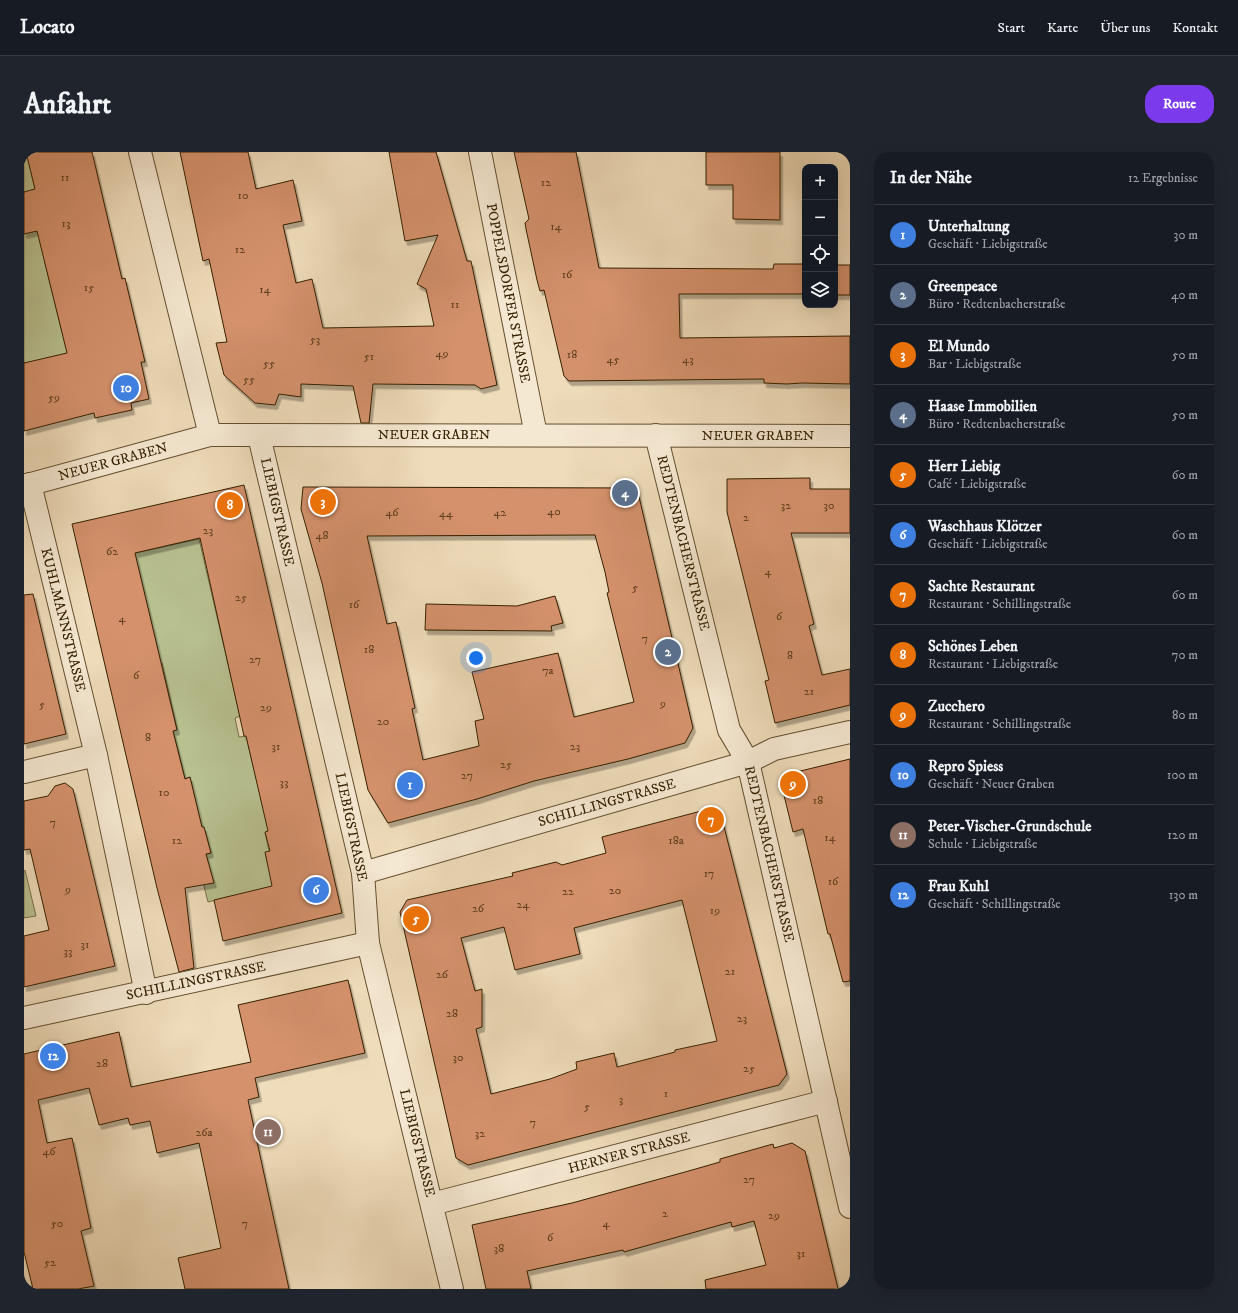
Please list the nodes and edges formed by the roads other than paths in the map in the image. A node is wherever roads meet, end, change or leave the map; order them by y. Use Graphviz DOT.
graph roads {
  1 [pos="140,152"];
  2 [pos="480,152"];
  3 [pos="210,435"];
  4 [pos="536,435"];
  5 [pos="656,435"];
  6 [pos="259,436"];
  7 [pos="850,436"];
  8 [pos="27,485"];
  9 [pos="850,732"];
  10 [pos="96,755"];
  11 [pos="748,762"];
  12 [pos="24,772"];
  13 [pos="363,873"];
  14 [pos="368,943"];
  15 [pos="146,993"];
  16 [pos="24,1018"];
  17 [pos="826,1102"];
  18 [pos="432,1204"];
  19 [pos="850,1207"];
  20 [pos="452,1289"];
  1 -- 3 [label="street"];
  2 -- 4 [label="street, POPPELSDORFER STRASSE"];
  3 -- 6 [label="street, NEUER GRABEN"];
  3 -- 8 [label="street, NEUER GRABEN"];
  4 -- 5 [label="street, NEUER GRABEN"];
  4 -- 6 [label="street, NEUER GRABEN"];
  5 -- 7 [label="street, NEUER GRABEN"];
  5 -- 11 [label="street, REDTENBACHERSTRASSE"];
  6 -- 13 [label="street, LIEBIGSTRASSE"];
  8 -- 10 [label="street, KUHLMANNSTRASSE"];
  9 -- 11 [label="street, SCHILLINGSTRASSE"];
  10 -- 12 [label="street"];
  10 -- 15 [label="street, KUHLMANNSTRASSE"];
  11 -- 13 [label="street, SCHILLINGSTRASSE"];
  11 -- 17 [label="street, REDTENBACHERSTRASSE"];
  13 -- 14 [label="street, LIEBIGSTRASSE"];
  14 -- 15 [label="street, SCHILLINGSTRASSE"];
  14 -- 18 [label="street, LIEBIGSTRASSE"];
  15 -- 16 [label="street, SCHILLINGSTRASSE"];
  17 -- 18 [label="street, HERNER STRASSE"];
  17 -- 19 [label="street, REDTENBACHERSTRASSE"];
  18 -- 20 [label="street, LIEBIGSTRASSE"];
}
